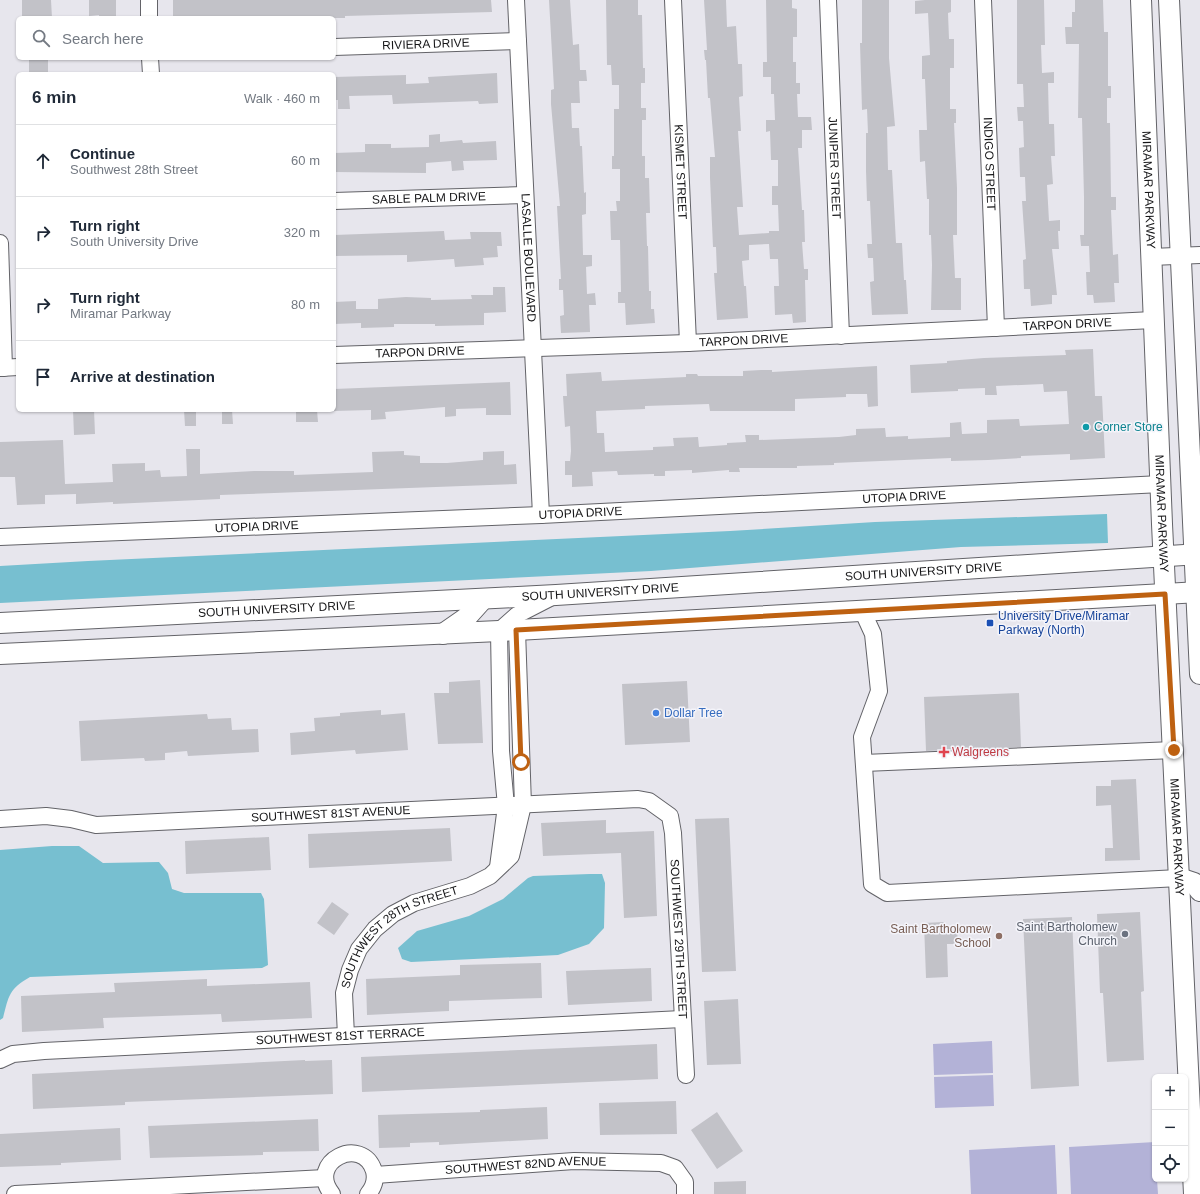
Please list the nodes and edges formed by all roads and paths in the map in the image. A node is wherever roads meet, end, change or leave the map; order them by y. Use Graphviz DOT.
graph roads {
  1 [pos="149,0"];
  2 [pos="516,0"];
  3 [pos="673,0"];
  4 [pos="828,0"];
  5 [pos="983,0"];
  6 [pos="1141,0"];
  7 [pos="1169,0"];
  8 [pos="149,16"];
  9 [pos="518,41"];
  10 [pos="336,47"];
  11 [pos="150,60"];
  12 [pos="151,72"];
  13 [pos="524,195"];
  14 [pos="336,201"];
  15 [pos="0,243"];
  16 [pos="1190,255"];
  17 [pos="1151,257"];
  18 [pos="1153,320"];
  19 [pos="996,328"];
  20 [pos="841,336"];
  21 [pos="688,344"];
  22 [pos="533,350"];
  23 [pos="336,356"];
  24 [pos="7,368"];
  25 [pos="1161,484"];
  26 [pos="541,515"];
  27 [pos="0,537"];
  28 [pos="1198,554"];
  29 [pos="1163,556"];
  30 [pos="1199,592"];
  31 [pos="1165,594"];
  32 [pos="556,595"];
  33 [pos="483,599"];
  34 [pos="862,610"];
  35 [pos="0,623"];
  36 [pos="508,631"];
  37 [pos="443,634"];
  38 [pos="0,654"];
  39 [pos="1200,674"];
  40 [pos="1174,750"];
  41 [pos="864,763"];
  42 [pos="522,805"];
  43 [pos="506,806"];
  44 [pos="661,808"];
  45 [pos="0,819"];
  46 [pos="498,867"];
  47 [pos="1179,878"];
  48 [pos="1200,891"];
  49 [pos="1185,993"];
  50 [pos="1200,1008"];
  51 [pos="682,1019"];
  52 [pos="346,1036"];
  53 [pos="0,1060"];
  54 [pos="686,1075"];
  55 [pos="1195,1098"];
  56 [pos="375,1175"];
  57 [pos="326,1178"];
  58 [pos="15,1194"];
  59 [pos="332,1194"];
  60 [pos="368,1194"];
  61 [pos="685,1194"];
  62 [pos="1194,1194"];
  1 -- 8 [label="street"];
  2 -- 9 [label="street, LASALLE BOULEVARD"];
  3 -- 21 [label="street, KISMET STREET"];
  4 -- 20 [label="street, JUNIPER STREET"];
  5 -- 19 [label="street, INDIGO STREET"];
  6 -- 17 [label="main road, MIRAMAR PARKWAY"];
  7 -- 16 [label="main road"];
  9 -- 10 [label="street, RIVIERA DRIVE"];
  9 -- 13 [label="street, LASALLE BOULEVARD"];
  11 -- 12 [label="street"];
  13 -- 14 [label="street, SABLE PALM DRIVE"];
  13 -- 22 [label="street, LASALLE BOULEVARD"];
  15 -- 24 [label="street"];
  16 -- 17 [label="street"];
  16 -- 28 [label="main road"];
  17 -- 18 [label="main road, MIRAMAR PARKWAY"];
  18 -- 19 [label="street, TARPON DRIVE"];
  18 -- 25 [label="main road, MIRAMAR PARKWAY"];
  19 -- 20 [label="street, TARPON DRIVE"];
  20 -- 21 [label="street, TARPON DRIVE"];
  21 -- 22 [label="street, TARPON DRIVE"];
  22 -- 23 [label="street, TARPON DRIVE"];
  22 -- 26 [label="street, LASALLE BOULEVARD"];
  25 -- 26 [label="street, UTOPIA DRIVE"];
  25 -- 29 [label="main road, MIRAMAR PARKWAY"];
  26 -- 27 [label="street, UTOPIA DRIVE"];
  28 -- 29 [label="main road, SOUTH UNIVERSITY DRIVE"];
  28 -- 30 [label="main road"];
  29 -- 31 [label="main road, MIRAMAR PARKWAY"];
  29 -- 32 [label="main road, SOUTH UNIVERSITY DRIVE"];
  30 -- 31 [label="main road"];
  30 -- 39 [label="main road"];
  31 -- 34 [label="main road"];
  31 -- 40 [label="main road, MIRAMAR PARKWAY"];
  32 -- 33 [label="main road, SOUTH UNIVERSITY DRIVE"];
  32 -- 36 [label="street"];
  33 -- 35 [label="main road, SOUTH UNIVERSITY DRIVE"];
  33 -- 37 [label="main road"];
  34 -- 36 [label="main road"];
  34 -- 41 [label="street"];
  36 -- 37 [label="main road"];
  36 -- 42 [label="street, SOUTHWEST 28TH STREET"];
  36 -- 43 [label="street"];
  37 -- 38 [label="main road"];
  40 -- 41 [label="street"];
  40 -- 47 [label="main road, MIRAMAR PARKWAY"];
  41 -- 47 [label="street"];
  42 -- 43 [label="street, SOUTHWEST 81ST AVENUE"];
  42 -- 44 [label="street, SOUTHWEST 81ST AVENUE"];
  42 -- 46 [label="street, SOUTHWEST 28TH STREET"];
  43 -- 45 [label="street, SOUTHWEST 81ST AVENUE"];
  43 -- 46 [label="street"];
  44 -- 51 [label="street, SOUTHWEST 29TH STREET"];
  46 -- 52 [label="street, SOUTHWEST 28TH STREET"];
  47 -- 48 [label="main road"];
  47 -- 49 [label="main road, MIRAMAR PARKWAY"];
  49 -- 50 [label="main road"];
  49 -- 55 [label="main road, MIRAMAR PARKWAY"];
  51 -- 52 [label="street, SOUTHWEST 81ST TERRACE"];
  51 -- 54 [label="street, SOUTHWEST 29TH STREET"];
  52 -- 53 [label="street, SOUTHWEST 81ST TERRACE"];
  55 -- 62 [label="main road, MIRAMAR PARKWAY"];
  56 -- 57 [label="street"];
  56 -- 60 [label="street"];
  56 -- 61 [label="street, SOUTHWEST 82ND AVENUE"];
  57 -- 58 [label="street"];
  57 -- 59 [label="street"];
}
